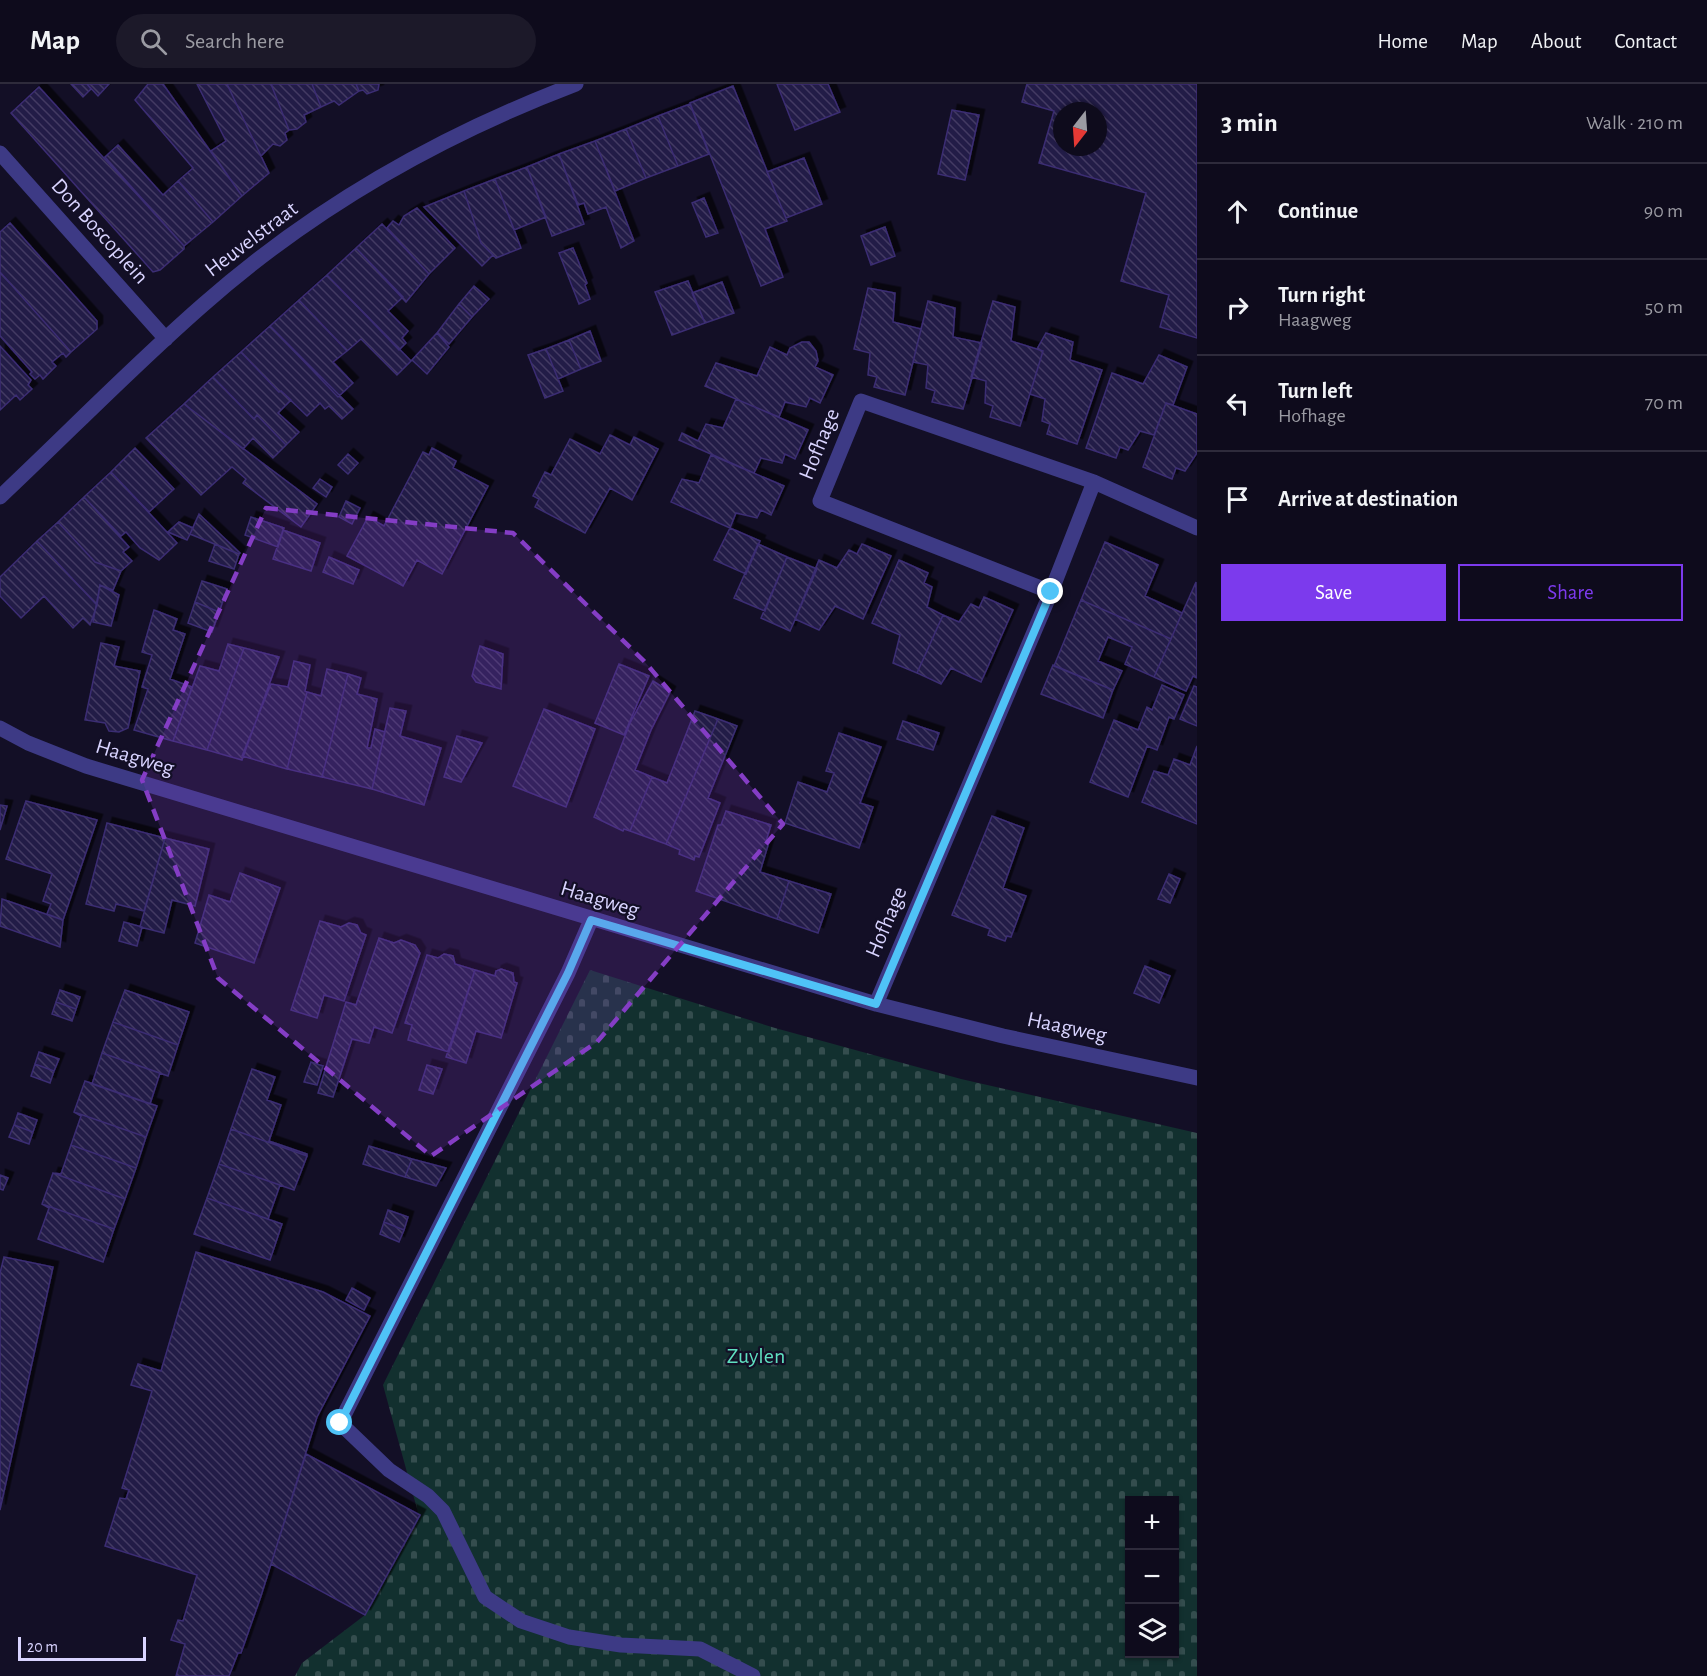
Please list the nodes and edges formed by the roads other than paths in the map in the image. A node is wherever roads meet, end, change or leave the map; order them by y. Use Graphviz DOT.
graph roads {
  1 [pos="576,84"];
  2 [pos="0,153"];
  3 [pos="166,339"];
  4 [pos="1094,482"];
  5 [pos="0,497"];
  6 [pos="1197,528"];
  7 [pos="1051,592"];
  8 [pos="0,728"];
  9 [pos="591,920"];
  10 [pos="876,1004"];
  11 [pos="1197,1078"];
  12 [pos="753,1676"];
  1 -- 3 [label="street, Heuvelstraat"];
  2 -- 3 [label="street, Don Boscoplein"];
  3 -- 5 [label="street, Heuvelstraat"];
  4 -- 6 [label="street, Hofhage"];
  4 -- 7 [label="street, Hofhage"];
  4 -- 7 [label="street, Hofhage"];
  7 -- 10 [label="street, Hofhage"];
  8 -- 9 [label="street, Haagweg"];
  9 -- 10 [label="street, Haagweg"];
  9 -- 12 [label="street"];
  10 -- 11 [label="street, Haagweg"];
}
